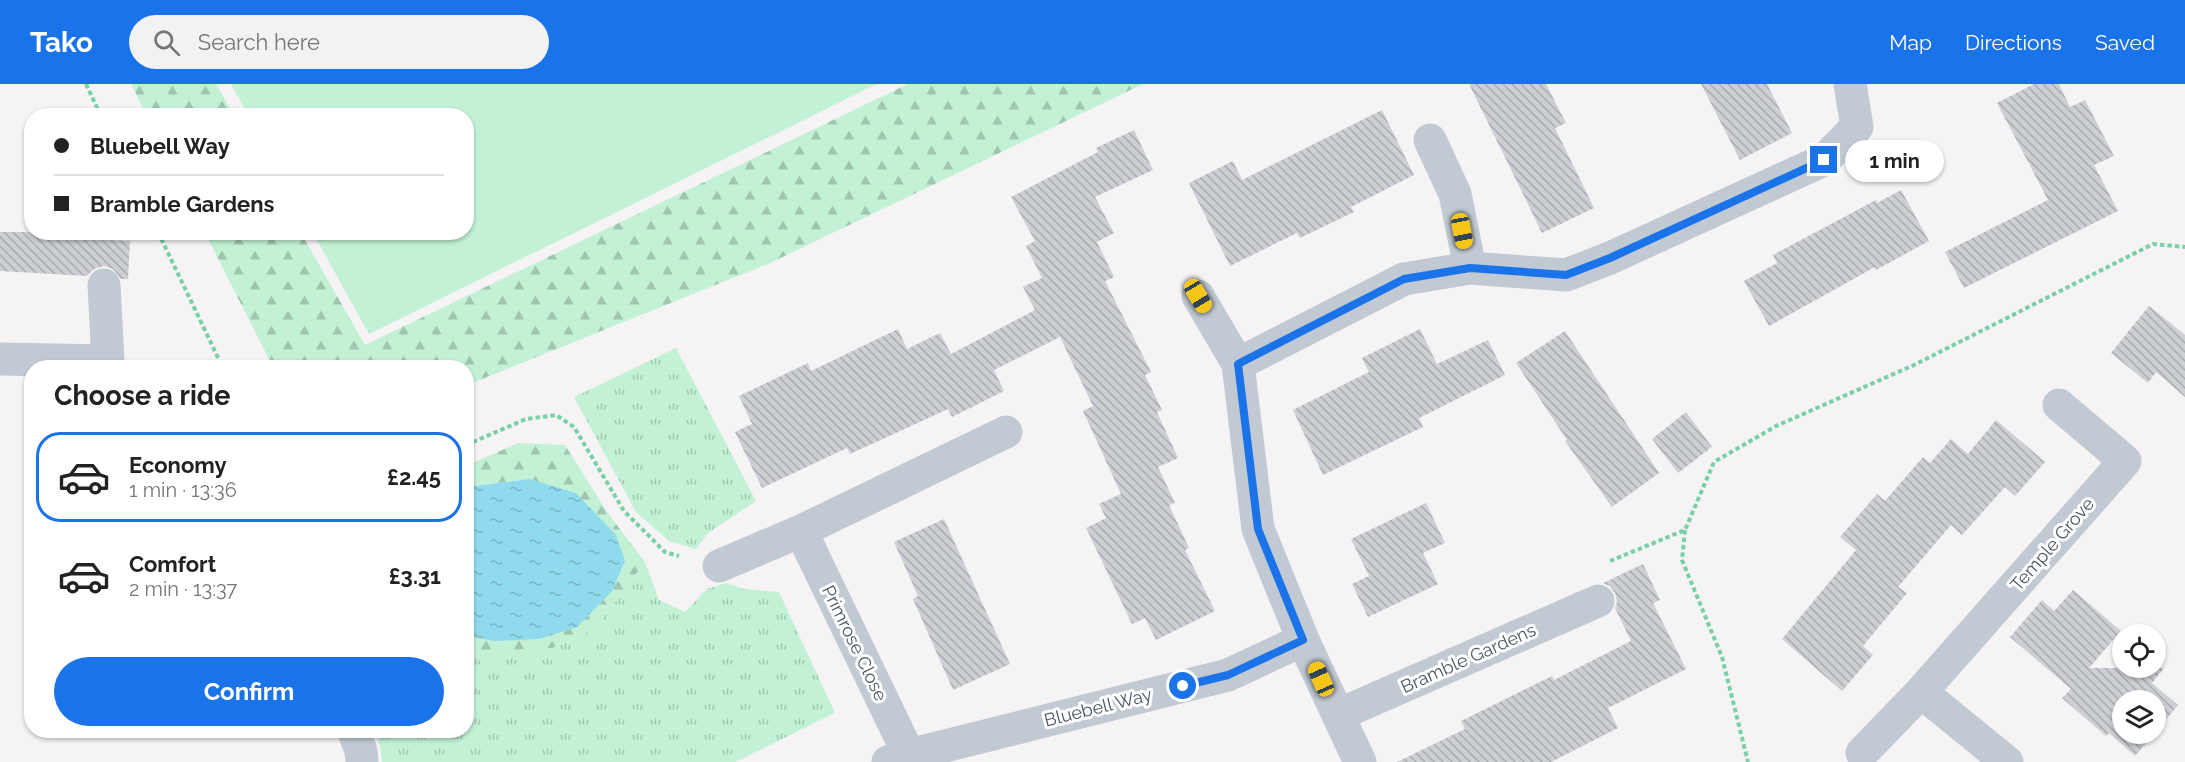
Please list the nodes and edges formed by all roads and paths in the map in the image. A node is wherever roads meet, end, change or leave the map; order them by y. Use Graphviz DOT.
graph roads {
  1 [pos="86,84"];
  2 [pos="1850,84"];
  3 [pos="97,108"];
  4 [pos="1430,140"];
  5 [pos="162,240"];
  6 [pos="2185,247"];
  7 [pos="1470,268"];
  8 [pos="104,285"];
  9 [pos="1198,296"];
  10 [pos="0,358"];
  11 [pos="72,360"];
  12 [pos="108,360"];
  13 [pos="219,360"];
  14 [pos="1238,364"];
  15 [pos="2059,405"];
  16 [pos="1006,432"];
  17 [pos="474,441"];
  18 [pos="1685,530"];
  19 [pos="801,531"];
  20 [pos="1607,562"];
  21 [pos="719,566"];
  22 [pos="1598,601"];
  23 [pos="1303,640"];
  24 [pos="1921,692"];
  25 [pos="1338,715"];
  26 [pos="356,738"];
  27 [pos="1862,753"];
  28 [pos="899,758"];
  29 [pos="362,762"];
  30 [pos="1360,762"];
  31 [pos="1748,762"];
  32 [pos="2007,762"];
  1 -- 3 [label="path"];
  2 -- 7 [label="street"];
  4 -- 7 [label="street"];
  5 -- 13 [label="path"];
  6 -- 18 [label="path"];
  7 -- 14 [label="street"];
  8 -- 12 [label="street"];
  9 -- 14 [label="street"];
  10 -- 11 [label="street"];
  14 -- 23 [label="street"];
  15 -- 24 [label="street, Temple Grove"];
  16 -- 19 [label="street"];
  17 -- 21 [label="path"];
  18 -- 20 [label="path"];
  18 -- 31 [label="path"];
  19 -- 21 [label="street"];
  19 -- 28 [label="street, Primrose Close"];
  22 -- 25 [label="street, Bramble Gardens"];
  23 -- 25 [label="street"];
  23 -- 28 [label="street, Bluebell Way"];
  24 -- 27 [label="street, Temple Grove"];
  24 -- 32 [label="street"];
  25 -- 30 [label="street"];
  26 -- 29 [label="street"];
}
